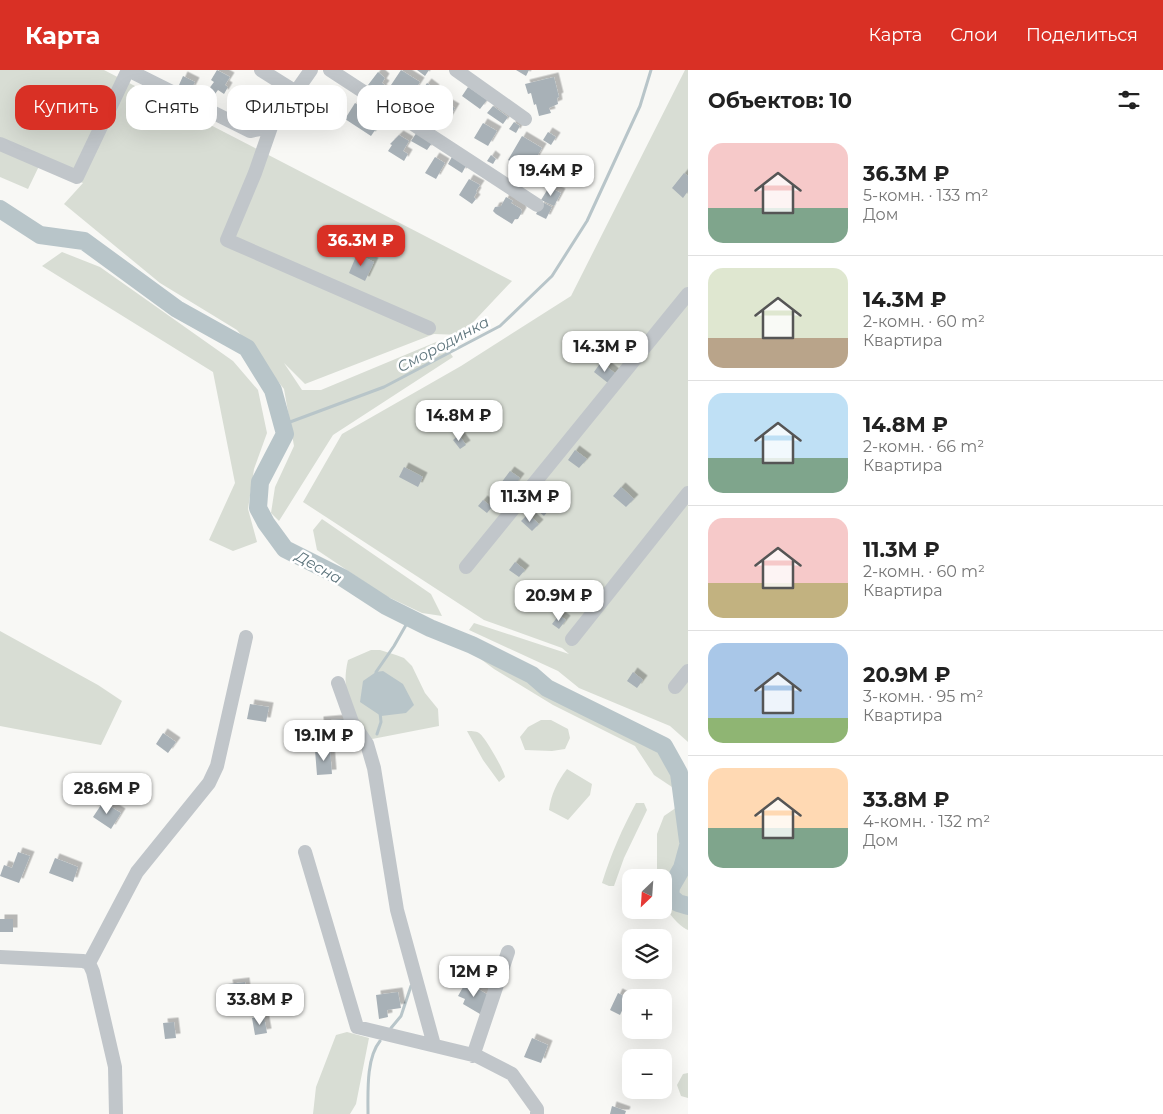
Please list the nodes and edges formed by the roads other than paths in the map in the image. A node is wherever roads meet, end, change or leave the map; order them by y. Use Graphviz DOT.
graph roads {
  1 [pos="128,70"];
  2 [pos="261,70"];
  3 [pos="311,70"];
  4 [pos="330,70"];
  5 [pos="456,70"];
  6 [pos="285,85"];
  7 [pos="301,85"];
  8 [pos="525,118"];
  9 [pos="227,120"];
  10 [pos="270,130"];
  11 [pos="0,144"];
  12 [pos="538,205"];
  13 [pos="688,294"];
  14 [pos="429,328"];
  15 [pos="688,493"];
  16 [pos="466,567"];
  17 [pos="246,638"];
  18 [pos="572,639"];
  19 [pos="688,671"];
  20 [pos="338,683"];
  21 [pos="675,687"];
  22 [pos="305,852"];
  23 [pos="508,952"];
  24 [pos="0,957"];
  25 [pos="89,963"];
  26 [pos="434,1045"];
  27 [pos="473,1056"];
  28 [pos="116,1114"];
  29 [pos="537,1114"];
  1 -- 9 [label="street"];
  1 -- 11 [label="street"];
  2 -- 6 [label="street"];
  3 -- 7 [label="street"];
  4 -- 12 [label="street"];
  5 -- 8 [label="street"];
  10 -- 14 [label="street"];
  13 -- 16 [label="street"];
  15 -- 18 [label="street"];
  17 -- 25 [label="street"];
  19 -- 21 [label="street"];
  20 -- 26 [label="street"];
  22 -- 26 [label="street"];
  23 -- 27 [label="street"];
  24 -- 25 [label="street"];
  25 -- 28 [label="street"];
  26 -- 27 [label="street"];
  27 -- 29 [label="street"];
}
